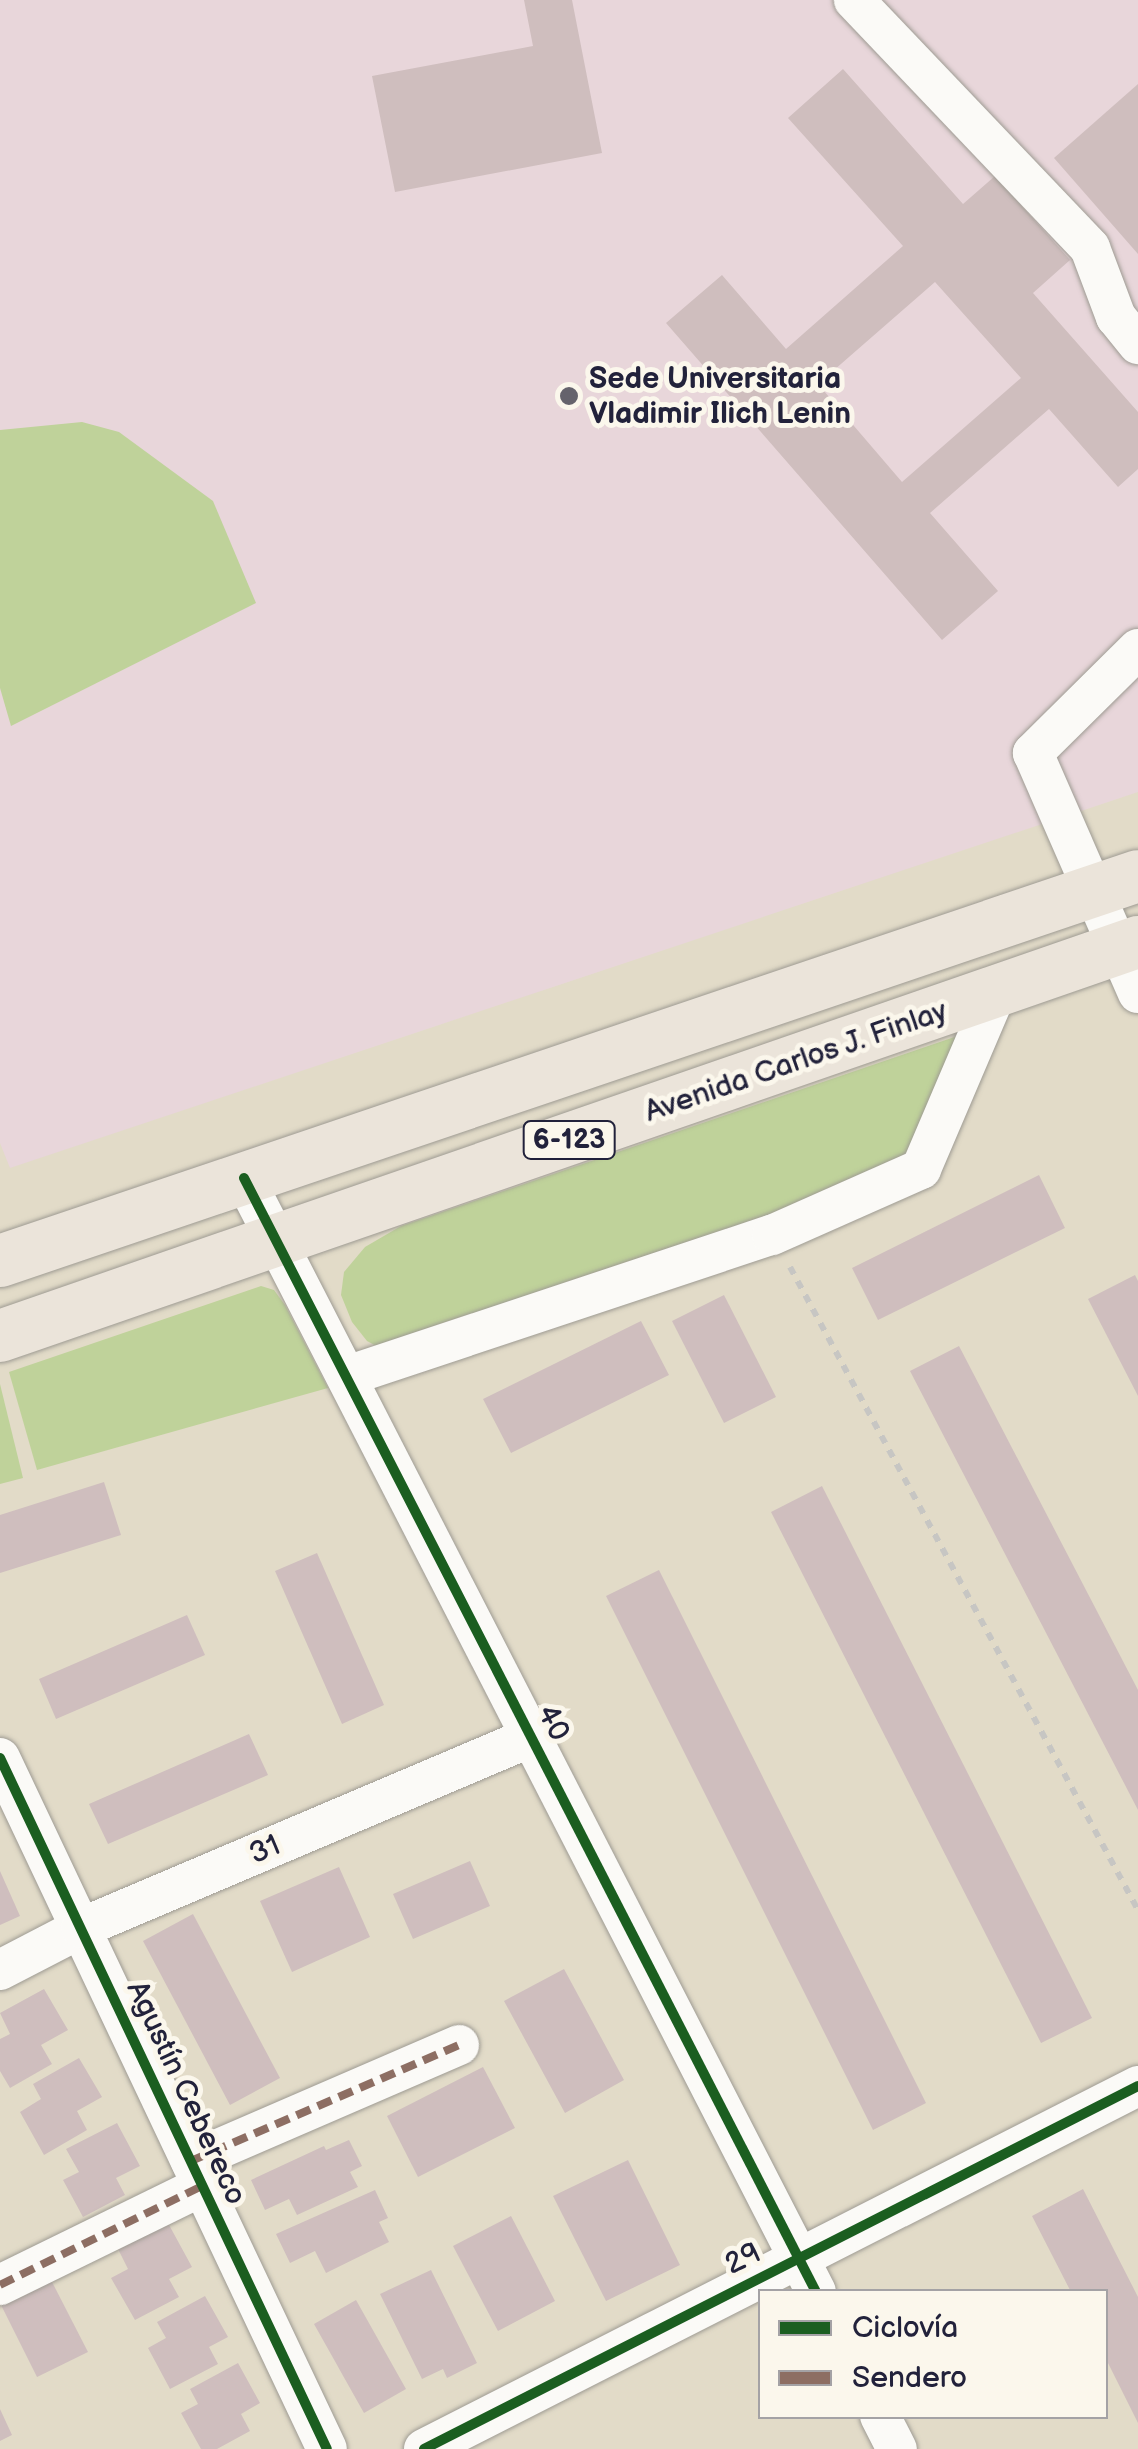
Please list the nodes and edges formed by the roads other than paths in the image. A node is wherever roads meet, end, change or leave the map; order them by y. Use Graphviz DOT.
graph roads {
  1 [pos="854,0"];
  2 [pos="1138,344"];
  3 [pos="1138,649"];
  4 [pos="1114,884"];
  5 [pos="1131,961"];
  6 [pos="996,992"];
  7 [pos="244,1178"];
  8 [pos="278,1241"];
  9 [pos="0,1261"];
  10 [pos="0,1336"];
  11 [pos="347,1376"];
  12 [pos="532,1737"];
  13 [pos="0,1758"];
  14 [pos="81,1928"];
  15 [pos="0,1970"];
  16 [pos="459,2045"];
  17 [pos="1138,2086"];
  18 [pos="197,2173"];
  19 [pos="807,2275"];
  20 [pos="0,2285"];
  21 [pos="776,2289"];
  22 [pos="758,2297"];
  23 [pos="882,2419"];
  24 [pos="328,2449"];
  25 [pos="424,2449"];
  26 [pos="897,2449"];
  1 -- 2 [label="street"];
  3 -- 4 [label="street"];
  4 -- 5 [label="street"];
  4 -- 7 [label="main road, 6-123"];
  5 -- 6 [label="main road, Avenida Carlos J. Finlay / 6-123"];
  6 -- 8 [label="main road, Avenida Carlos J. Finlay / 6-123"];
  6 -- 11 [label="street"];
  7 -- 8 [label="street, 40"];
  7 -- 9 [label="main road, 6-123"];
  8 -- 10 [label="main road, Avenida Carlos J. Finlay / 6-123"];
  8 -- 11 [label="street, 40"];
  11 -- 12 [label="street, 40"];
  12 -- 14 [label="street, 31"];
  12 -- 19 [label="street, 40"];
  13 -- 14 [label="street, Agustín Cebereco"];
  14 -- 15 [label="street, 31"];
  14 -- 18 [label="street, Agustín Cebereco"];
  16 -- 18 [label="street"];
  17 -- 19 [label="street, 29"];
  18 -- 20 [label="street"];
  18 -- 24 [label="street, Agustín Cebereco"];
  19 -- 21 [label="street, 29"];
  22 -- 25 [label="street, 29"];
  23 -- 26 [label="street"];
}
